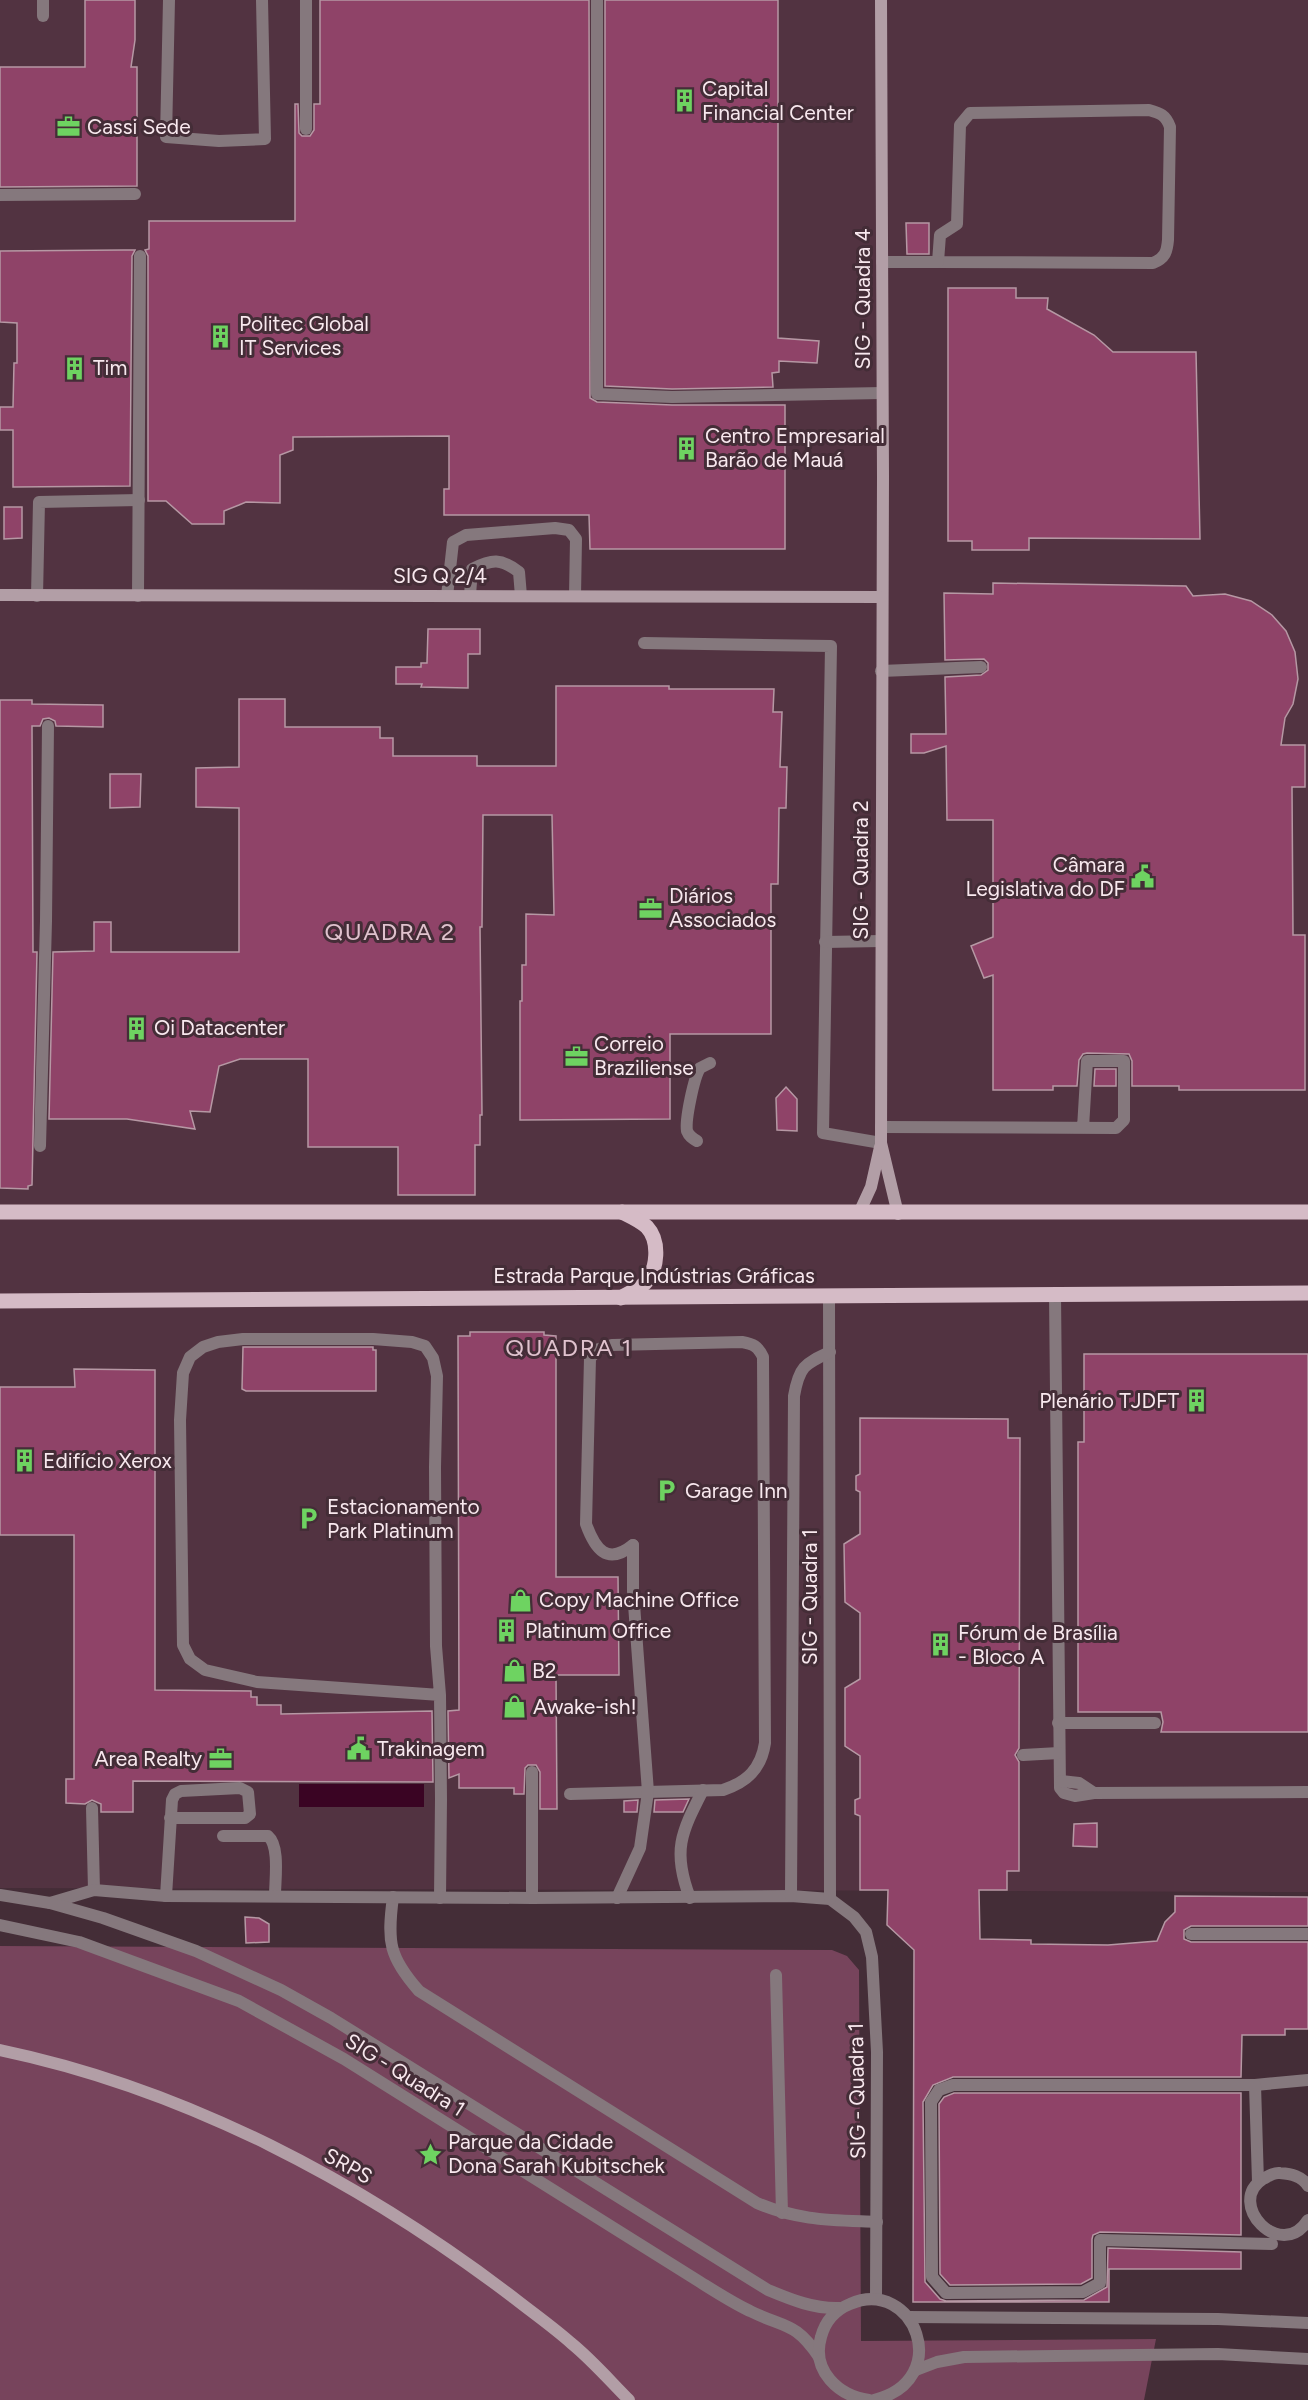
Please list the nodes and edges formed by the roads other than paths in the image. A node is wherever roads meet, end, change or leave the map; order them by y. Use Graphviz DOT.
graph roads {
  1 [pos="43,0"];
  2 [pos="169,0"];
  3 [pos="262,0"];
  4 [pos="306,0"];
  5 [pos="597,0"];
  6 [pos="881,0"];
  7 [pos="43,16"];
  8 [pos="306,129"];
  9 [pos="135,194"];
  10 [pos="0,195"];
  11 [pos="140,256"];
  12 [pos="882,262"];
  13 [pos="938,262"];
  14 [pos="882,393"];
  15 [pos="139,500"];
  16 [pos="0,595"];
  17 [pos="470,595"];
  18 [pos="37,596"];
  19 [pos="138,596"];
  20 [pos="447,596"];
  21 [pos="520,596"];
  22 [pos="575,596"];
  23 [pos="881,597"];
  24 [pos="644,643"];
  25 [pos="981,667"];
  26 [pos="881,671"];
  27 [pos="48,726"];
  28 [pos="881,941"];
  29 [pos="825,942"];
  30 [pos="710,1063"];
  31 [pos="881,1127"];
  32 [pos="1083,1128"];
  33 [pos="697,1141"];
  34 [pos="881,1143"];
  35 [pos="40,1146"];
  36 [pos="0,1212"];
  37 [pos="622,1212"];
  38 [pos="1308,1212"];
  39 [pos="859,1213"];
  40 [pos="898,1214"];
  41 [pos="1308,1293"];
  42 [pos="1055,1294"];
  43 [pos="829,1296"];
  44 [pos="621,1298"];
  45 [pos="0,1301"];
  46 [pos="830,1352"];
  47 [pos="440,1695"];
  48 [pos="1058,1723"];
  49 [pos="1155,1723"];
  50 [pos="1059,1753"];
  51 [pos="1023,1755"];
  52 [pos="532,1772"];
  53 [pos="703,1790"];
  54 [pos="648,1792"];
  55 [pos="1308,1792"];
  56 [pos="570,1794"];
  57 [pos="92,1808"];
  58 [pos="170,1818"];
  59 [pos="223,1836"];
  60 [pos="94,1890"];
  61 [pos="0,1895"];
  62 [pos="166,1896"];
  63 [pos="275,1896"];
  64 [pos="791,1896"];
  65 [pos="393,1898"];
  66 [pos="440,1898"];
  67 [pos="532,1898"];
  68 [pos="617,1898"];
  69 [pos="690,1898"];
  70 [pos="830,1899"];
  71 [pos="50,1903"];
  72 [pos="0,1925"];
  73 [pos="1191,1934"];
  74 [pos="1308,1934"];
  75 [pos="776,1975"];
  76 [pos="0,2050"];
  77 [pos="1308,2080"];
  78 [pos="1255,2085"];
  79 [pos="1308,2173"];
  80 [pos="1293,2174"];
  81 [pos="1258,2182"];
  82 [pos="1308,2186"];
  83 [pos="782,2213"];
  84 [pos="1308,2220"];
  85 [pos="877,2222"];
  86 [pos="1290,2234"];
  87 [pos="1308,2236"];
  88 [pos="1272,2244"];
  89 [pos="876,2299"];
  90 [pos="840,2308"];
  91 [pos="908,2317"];
  92 [pos="1308,2323"];
  93 [pos="819,2357"];
  94 [pos="1308,2359"];
  95 [pos="916,2370"];
  96 [pos="629,2400"];
  97 [pos="872,2400"];
  1 -- 7 [label="street"];
  2 -- 3 [label="street"];
  4 -- 8 [label="street"];
  5 -- 14 [label="street"];
  6 -- 12 [label="street, SIG - Quadra 4"];
  9 -- 10 [label="street"];
  11 -- 15 [label="street"];
  12 -- 13 [label="street"];
  12 -- 14 [label="street, SIG - Quadra 4"];
  13 -- 13 [label="street"];
  14 -- 23 [label="street, SIG - Quadra 4"];
  15 -- 18 [label="street"];
  15 -- 19 [label="street"];
  16 -- 18 [label="street, SIG Q 2/4"];
  17 -- 20 [label="street, SIG Q 2/4"];
  17 -- 21 [label="street, SIG Q 2/4"];
  17 -- 21 [label="street"];
  18 -- 19 [label="street, SIG Q 2/4"];
  19 -- 20 [label="street, SIG Q 2/4"];
  20 -- 22 [label="street"];
  21 -- 22 [label="street, SIG Q 2/4"];
  22 -- 23 [label="street, SIG Q 2/4"];
  23 -- 26 [label="street, SIG - Quadra 2"];
  24 -- 29 [label="street"];
  25 -- 26 [label="street"];
  26 -- 28 [label="street, SIG - Quadra 2"];
  27 -- 35 [label="street"];
  28 -- 29 [label="street"];
  28 -- 31 [label="street, SIG - Quadra 2"];
  29 -- 34 [label="street"];
  30 -- 33 [label="street"];
  31 -- 32 [label="street"];
  31 -- 34 [label="street, SIG - Quadra 2"];
  32 -- 32 [label="street"];
  34 -- 39 [label="street, SIG - Quadra 2"];
  34 -- 40 [label="street, SIG - Quadra 2"];
  36 -- 37 [label="main road"];
  37 -- 39 [label="main road"];
  37 -- 44 [label="main road"];
  38 -- 40 [label="main road"];
  39 -- 40 [label="main road"];
  41 -- 42 [label="main road, Estrada Parque Indústrias Gráficas"];
  42 -- 43 [label="main road, Estrada Parque Indústrias Gráficas"];
  42 -- 48 [label="street"];
  43 -- 44 [label="main road, Estrada Parque Indústrias Gráficas"];
  43 -- 46 [label="street, SIG - Quadra 1"];
  44 -- 45 [label="main road, Estrada Parque Indústrias Gráficas"];
  46 -- 64 [label="street"];
  46 -- 70 [label="street, SIG - Quadra 1"];
  47 -- 47 [label="street"];
  47 -- 66 [label="street"];
  48 -- 49 [label="street"];
  48 -- 50 [label="street"];
  50 -- 51 [label="street"];
  50 -- 55 [label="street"];
  52 -- 67 [label="street"];
  53 -- 54 [label="street"];
  53 -- 54 [label="street"];
  53 -- 69 [label="street"];
  54 -- 56 [label="street"];
  54 -- 68 [label="street"];
  57 -- 60 [label="street"];
  58 -- 58 [label="street"];
  58 -- 62 [label="street"];
  59 -- 63 [label="street"];
  60 -- 62 [label="street, SIG - Quadra 1"];
  60 -- 71 [label="street, SIG - Quadra 1"];
  61 -- 71 [label="street, SIG - Quadra 1"];
  62 -- 63 [label="street, SIG - Quadra 1"];
  63 -- 65 [label="street, SIG - Quadra 1"];
  64 -- 69 [label="street, SIG - Quadra 1"];
  64 -- 70 [label="street, SIG - Quadra 1"];
  65 -- 66 [label="street, SIG - Quadra 1"];
  65 -- 83 [label="street"];
  66 -- 67 [label="street, SIG - Quadra 1"];
  67 -- 68 [label="street, SIG - Quadra 1"];
  68 -- 69 [label="street, SIG - Quadra 1"];
  70 -- 85 [label="street, SIG - Quadra 1"];
  71 -- 90 [label="street, SIG - Quadra 1"];
  72 -- 93 [label="street, SIG - Quadra 1"];
  73 -- 74 [label="street"];
  75 -- 83 [label="street"];
  76 -- 96 [label="street, SRPS"];
  77 -- 78 [label="street"];
  78 -- 81 [label="street"];
  78 -- 88 [label="street"];
  79 -- 80 [label="street"];
  80 -- 81 [label="street"];
  80 -- 82 [label="street"];
  81 -- 86 [label="street"];
  83 -- 85 [label="street"];
  84 -- 86 [label="street"];
  85 -- 89 [label="street, SIG - Quadra 1"];
  86 -- 87 [label="street"];
  89 -- 90 [label="street"];
  89 -- 91 [label="street"];
  90 -- 93 [label="street"];
  91 -- 92 [label="street"];
  91 -- 95 [label="street"];
  93 -- 97 [label="street"];
  94 -- 95 [label="street"];
  95 -- 97 [label="street"];
}
